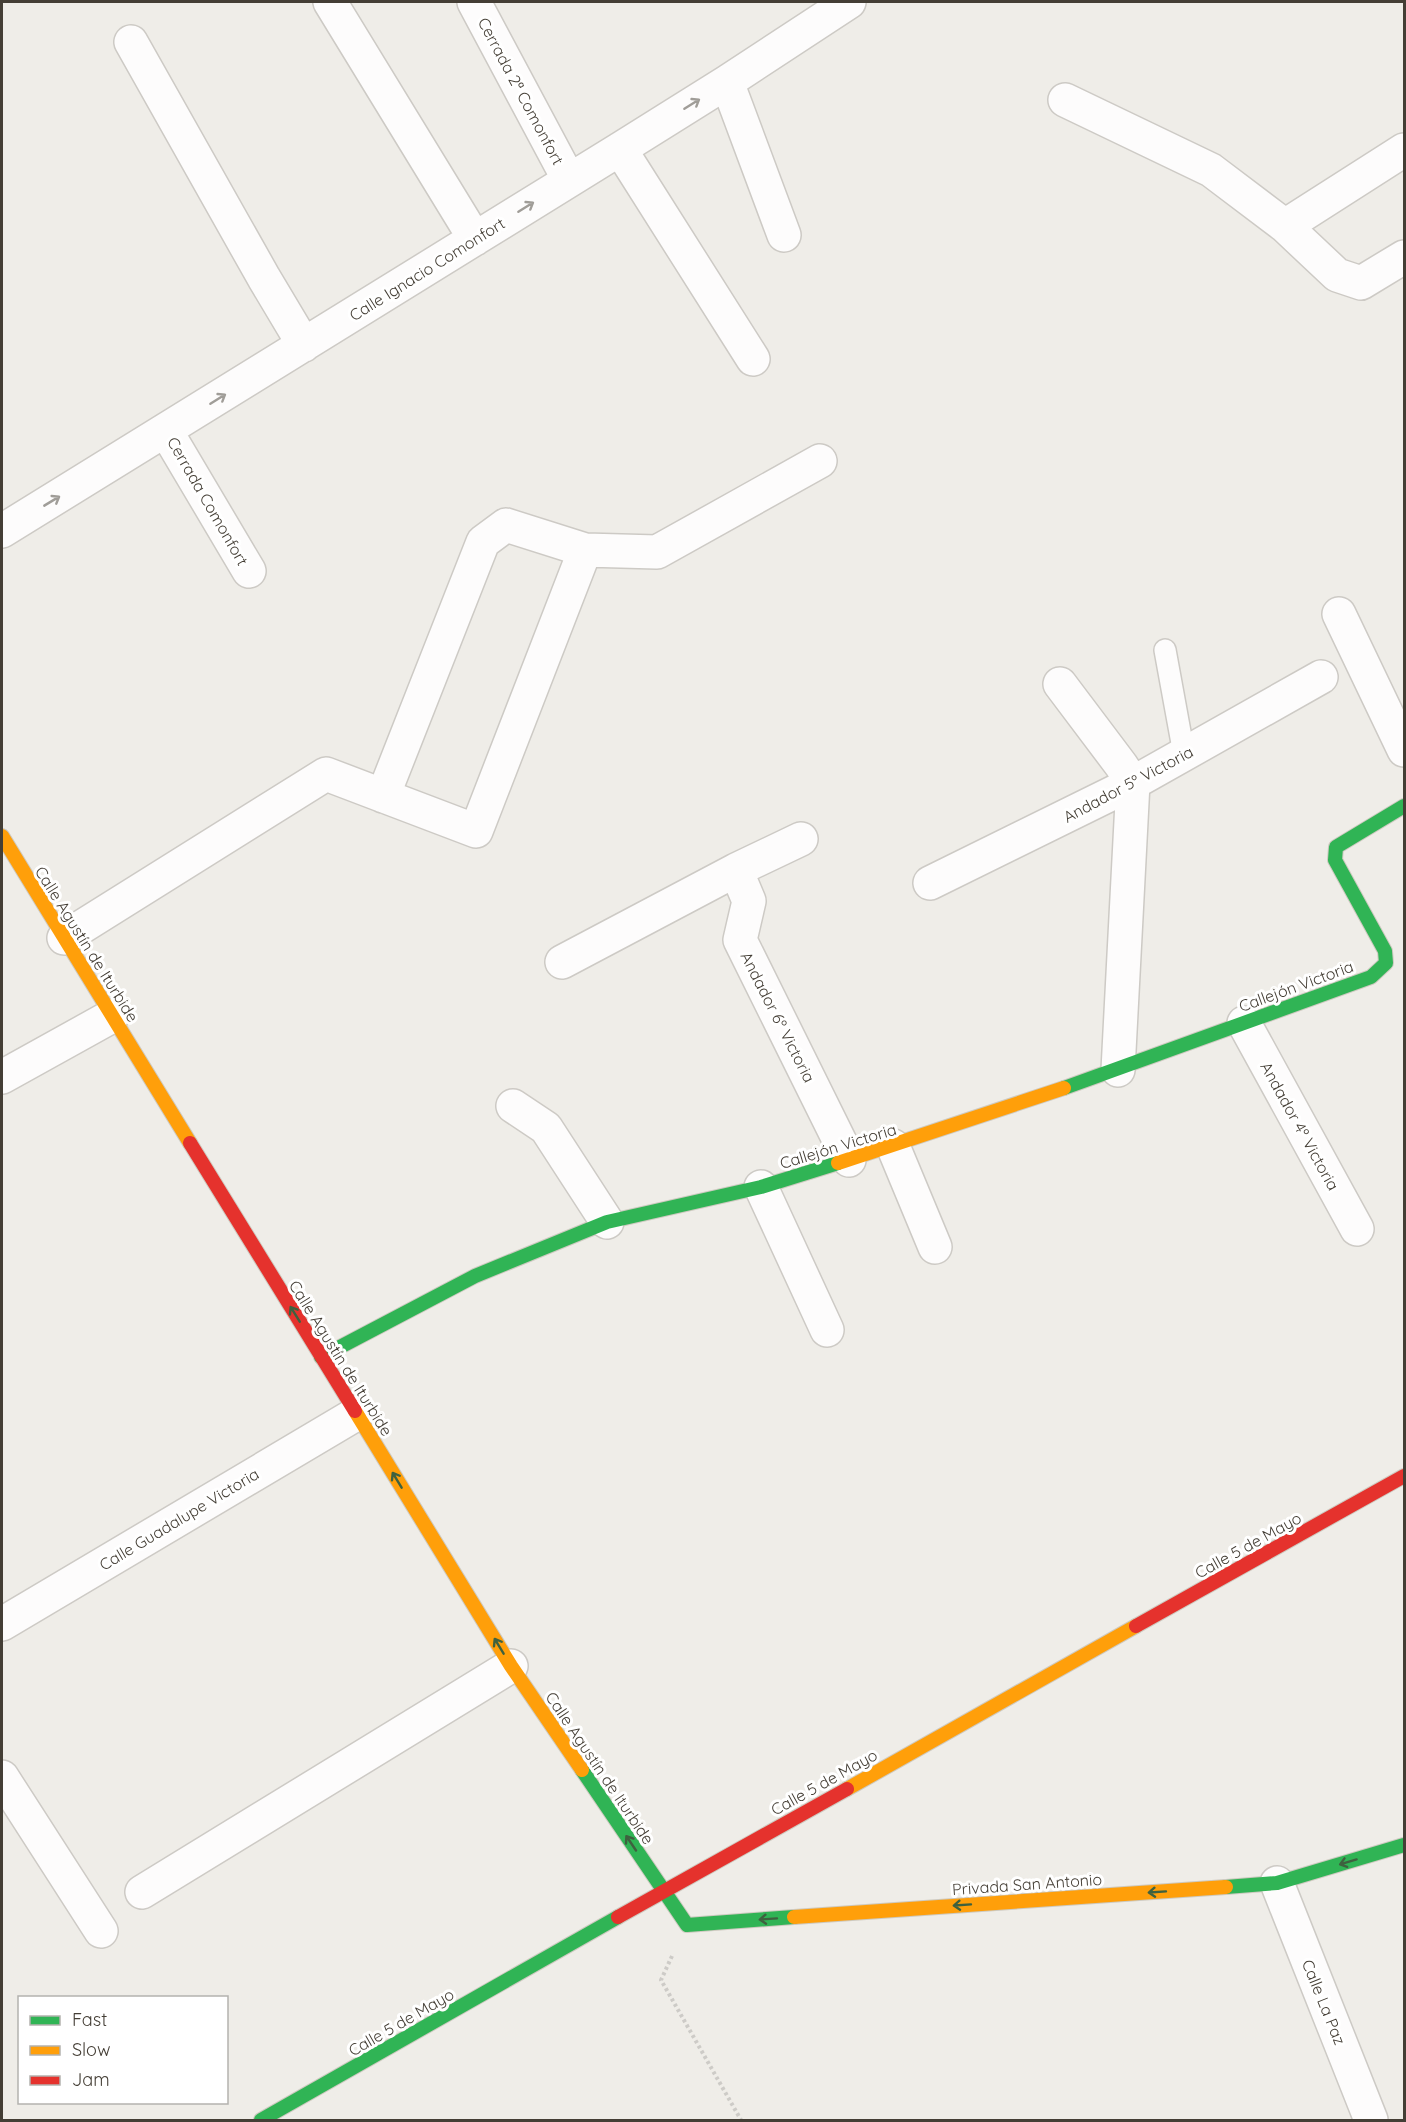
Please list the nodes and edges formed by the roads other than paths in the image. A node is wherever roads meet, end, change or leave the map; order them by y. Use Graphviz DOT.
graph roads {
  1 [pos="330,2"];
  2 [pos="474,2"];
  3 [pos="841,4"];
  4 [pos="130,42"];
  5 [pos="727,82"];
  6 [pos="1065,100"];
  7 [pos="620,149"];
  8 [pos="1404,150"];
  9 [pos="569,180"];
  10 [pos="1285,226"];
  11 [pos="784,235"];
  12 [pos="475,239"];
  13 [pos="1404,256"];
  14 [pos="304,345"];
  15 [pos="753,359"];
  16 [pos="166,431"];
  17 [pos="820,461"];
  18 [pos="2,531"];
  19 [pos="585,550"];
  20 [pos="249,571"];
  21 [pos="1339,614"];
  22 [pos="1165,650"];
  23 [pos="1320,677"];
  24 [pos="1060,684"];
  25 [pos="1404,750"];
  26 [pos="1184,754"];
  27 [pos="1133,783"];
  28 [pos="383,796"];
  29 [pos="1404,806"];
  30 [pos="2,836"];
  31 [pos="801,839"];
  32 [pos="736,870"];
  33 [pos="930,883"];
  34 [pos="64,938"];
  35 [pos="562,962"];
  36 [pos="112,1016"];
  37 [pos="1244,1023"];
  38 [pos="1118,1070"];
  39 [pos="2,1077"];
  40 [pos="513,1106"];
  41 [pos="893,1146"];
  42 [pos="849,1160"];
  43 [pos="761,1187"];
  44 [pos="607,1221"];
  45 [pos="1357,1229"];
  46 [pos="935,1247"];
  47 [pos="827,1330"];
  48 [pos="321,1357"];
  49 [pos="356,1414"];
  50 [pos="1404,1476"];
  51 [pos="2,1624"];
  52 [pos="511,1666"];
  53 [pos="2,1777"];
  54 [pos="1404,1845"];
  55 [pos="1277,1883"];
  56 [pos="664,1891"];
  57 [pos="142,1892"];
  58 [pos="101,1931"];
  59 [pos="261,2121"];
  60 [pos="1371,2121"];
  1 -- 12 [label="street"];
  2 -- 9 [label="street, Cerrada 2ª Comonfort"];
  3 -- 5 [label="street, Calle Ignacio Comonfort"];
  4 -- 14 [label="street"];
  7 -- 5 [label="street, Calle Ignacio Comonfort, one-way"];
  5 -- 11 [label="street"];
  6 -- 10 [label="street"];
  7 -- 9 [label="street, Calle Ignacio Comonfort"];
  7 -- 15 [label="street"];
  8 -- 10 [label="street"];
  12 -- 9 [label="street, Calle Ignacio Comonfort, one-way"];
  10 -- 13 [label="street"];
  12 -- 14 [label="street, Calle Ignacio Comonfort"];
  16 -- 14 [label="street, Calle Ignacio Comonfort, one-way"];
  18 -- 16 [label="street, Calle Ignacio Comonfort, one-way"];
  16 -- 20 [label="street, Cerrada Comonfort"];
  17 -- 19 [label="street"];
  19 -- 28 [label="street"];
  19 -- 28 [label="street"];
  21 -- 25 [label="street"];
  22 -- 26 [label="lane"];
  23 -- 26 [label="street, Andador 5º Victoria"];
  24 -- 27 [label="street"];
  26 -- 27 [label="street, Andador 5º Victoria"];
  27 -- 33 [label="street, Andador 5º Victoria"];
  27 -- 38 [label="street"];
  28 -- 34 [label="street"];
  29 -- 37 [label="street, Callejón Victoria"];
  30 -- 34 [label="street, Calle Agustín de Iturbide"];
  31 -- 32 [label="street"];
  32 -- 35 [label="street"];
  32 -- 42 [label="street, Andador 6º Victoria"];
  34 -- 36 [label="street, Calle Agustín de Iturbide"];
  36 -- 39 [label="street"];
  48 -- 36 [label="street, Calle Agustín de Iturbide, one-way"];
  37 -- 38 [label="street, Callejón Victoria"];
  37 -- 45 [label="street, Andador 4º Victoria"];
  38 -- 41 [label="street, Callejón Victoria"];
  40 -- 44 [label="street"];
  41 -- 42 [label="street, Callejón Victoria"];
  41 -- 46 [label="street"];
  42 -- 43 [label="street, Callejón Victoria"];
  43 -- 44 [label="street, Callejón Victoria"];
  43 -- 47 [label="street"];
  44 -- 48 [label="street, Callejón Victoria"];
  48 -- 49 [label="street, Calle Agustín de Iturbide"];
  49 -- 51 [label="street, Calle Guadalupe Victoria"];
  52 -- 49 [label="street, Calle Agustín de Iturbide, one-way"];
  50 -- 56 [label="street, Calle 5 de Mayo"];
  56 -- 52 [label="street, Calle Agustín de Iturbide, one-way"];
  52 -- 57 [label="street"];
  53 -- 58 [label="street"];
  54 -- 55 [label="street, Privada San Antonio, one-way"];
  55 -- 56 [label="street, Privada San Antonio, one-way"];
  55 -- 60 [label="street, Calle La Paz"];
  56 -- 59 [label="street, Calle 5 de Mayo"];
}
